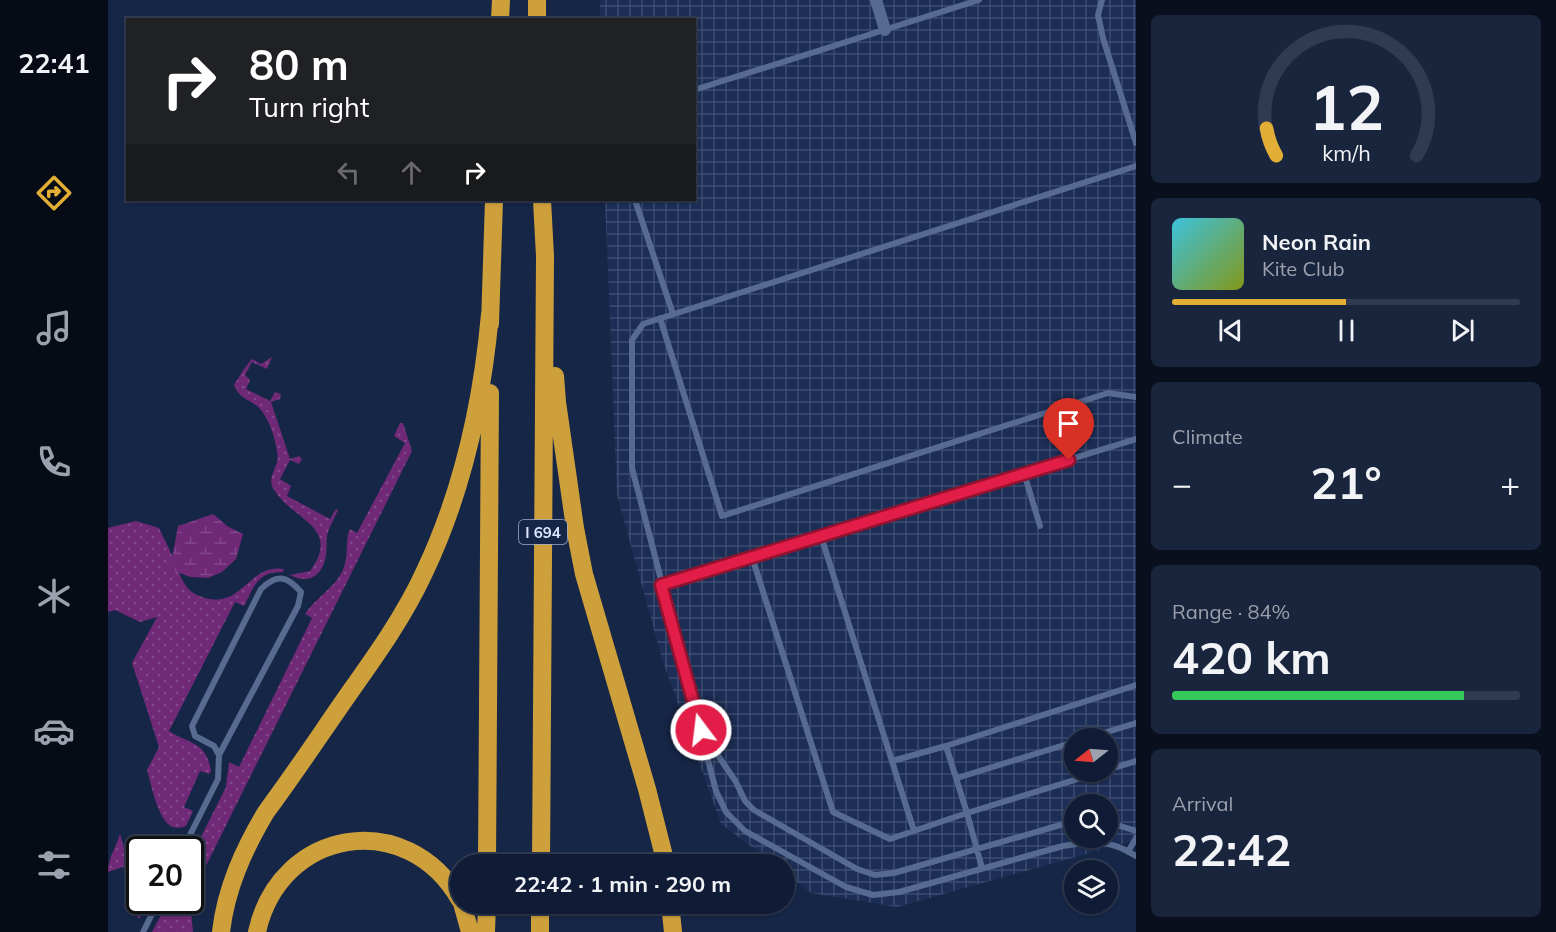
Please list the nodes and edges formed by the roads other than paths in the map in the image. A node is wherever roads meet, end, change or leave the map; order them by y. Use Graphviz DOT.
graph roads {
  1 [pos="501,0"];
  2 [pos="537,0"];
  3 [pos="876,0"];
  4 [pos="979,0"];
  5 [pos="1102,0"];
  6 [pos="500,18"];
  7 [pos="537,18"];
  8 [pos="885,30"];
  9 [pos="696,89"];
  10 [pos="1136,143"];
  11 [pos="1136,166"];
  12 [pos="494,201"];
  13 [pos="542,201"];
  14 [pos="635,201"];
  15 [pos="545,279"];
  16 [pos="490,314"];
  17 [pos="673,314"];
  18 [pos="660,318"];
  19 [pos="1136,397"];
  20 [pos="1136,439"];
  21 [pos="1024,473"];
  22 [pos="1040,526"];
  23 [pos="821,536"];
  24 [pos="752,557"];
  25 [pos="661,585"];
  26 [pos="1136,685"];
  27 [pos="1136,723"];
  28 [pos="1118,729"];
  29 [pos="701,730"];
  30 [pos="1064,745"];
  31 [pos="946,746"];
  32 [pos="219,755"];
  33 [pos="892,761"];
  34 [pos="1136,761"];
  35 [pos="1118,766"];
  36 [pos="957,778"];
  37 [pos="1066,782"];
  38 [pos="967,813"];
  39 [pos="1064,824"];
  40 [pos="1118,825"];
  41 [pos="914,831"];
  42 [pos="1136,831"];
  43 [pos="190,836"];
  44 [pos="1136,838"];
  45 [pos="976,848"];
  46 [pos="1128,852"];
  47 [pos="487,854"];
  48 [pos="541,854"];
  49 [pos="663,854"];
  50 [pos="1136,856"];
  51 [pos="982,868"];
  52 [pos="450,883"];
  53 [pos="152,914"];
  54 [pos="465,914"];
  55 [pos="487,914"];
  56 [pos="540,914"];
  57 [pos="671,914"];
  58 [pos="143,932"];
  59 [pos="221,932"];
  60 [pos="257,932"];
  61 [pos="470,932"];
  62 [pos="486,932"];
  63 [pos="540,932"];
  64 [pos="673,932"];
  1 -- 6 [label="highway"];
  2 -- 7 [label="highway"];
  3 -- 8 [label="street"];
  4 -- 8 [label="lane"];
  5 -- 10 [label="lane"];
  8 -- 9 [label="lane"];
  11 -- 17 [label="lane"];
  12 -- 16 [label="highway"];
  13 -- 15 [label="highway, I 694"];
  14 -- 17 [label="lane"];
  15 -- 48 [label="highway, I 694"];
  15 -- 49 [label="highway"];
  16 -- 47 [label="highway"];
  16 -- 59 [label="highway"];
  17 -- 18 [label="lane"];
  18 -- 19 [label="lane"];
  18 -- 25 [label="lane"];
  20 -- 21 [label="lane"];
  21 -- 22 [label="lane"];
  21 -- 23 [label="lane"];
  23 -- 24 [label="lane"];
  23 -- 33 [label="lane"];
  24 -- 25 [label="lane"];
  24 -- 41 [label="lane"];
  25 -- 29 [label="lane"];
  26 -- 31 [label="lane"];
  27 -- 28 [label="lane"];
  29 -- 45 [label="lane"];
  29 -- 51 [label="lane"];
  30 -- 36 [label="lane"];
  31 -- 33 [label="lane"];
  31 -- 36 [label="lane"];
  32 -- 32 [label="lane"];
  32 -- 43 [label="lane"];
  33 -- 41 [label="lane"];
  34 -- 35 [label="lane"];
  36 -- 38 [label="lane"];
  37 -- 38 [label="lane"];
  38 -- 41 [label="lane"];
  38 -- 45 [label="lane"];
  39 -- 45 [label="lane"];
  40 -- 42 [label="lane"];
  44 -- 46 [label="lane"];
  45 -- 51 [label="lane"];
  46 -- 50 [label="lane"];
  46 -- 51 [label="lane"];
  52 -- 60 [label="highway"];
  53 -- 58 [label="lane"];
  54 -- 61 [label="highway"];
  55 -- 62 [label="highway"];
  56 -- 63 [label="highway"];
  57 -- 64 [label="highway"];
}
